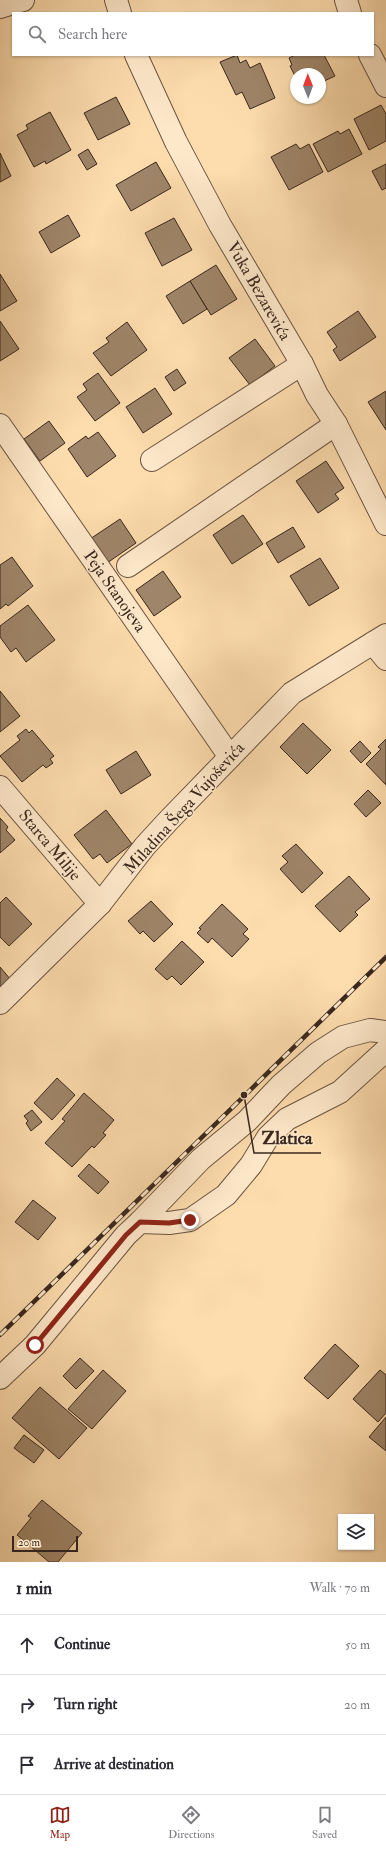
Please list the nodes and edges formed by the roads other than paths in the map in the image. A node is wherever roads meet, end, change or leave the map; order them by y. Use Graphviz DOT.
graph roads {
  1 [pos="23,0"];
  2 [pos="116,0"];
  3 [pos="346,0"];
  4 [pos="0,7"];
  5 [pos="120,12"];
  6 [pos="350,12"];
  7 [pos="136,56"];
  8 [pos="371,56"];
  9 [pos="386,86"];
  10 [pos="302,364"];
  11 [pos="336,424"];
  12 [pos="0,425"];
  13 [pos="152,460"];
  14 [pos="386,524"];
  15 [pos="128,566"];
  16 [pos="382,646"];
  17 [pos="230,757"];
  18 [pos="0,786"];
  19 [pos="100,904"];
  20 [pos="0,1003"];
  21 [pos="386,1032"];
  22 [pos="386,1050"];
  23 [pos="140,1222"];
  24 [pos="0,1378"];
  1 -- 4 [label="street"];
  2 -- 5 [label="street"];
  3 -- 6 [label="street"];
  7 -- 10 [label="street, Vuka Bezarevića"];
  8 -- 9 [label="street"];
  10 -- 11 [label="street, Vuka Bezarevića"];
  10 -- 13 [label="street"];
  11 -- 14 [label="street, Vuka Bezarevića"];
  11 -- 15 [label="street"];
  12 -- 17 [label="street, Peja Stanojeva"];
  16 -- 17 [label="street, Miladina Šega Vujoševića"];
  17 -- 19 [label="street, Miladina Šega Vujoševića"];
  18 -- 19 [label="street, Starca Milije"];
  19 -- 20 [label="street, Miladina Šega Vujoševića"];
  21 -- 23 [label="street"];
  22 -- 23 [label="street"];
  23 -- 24 [label="street"];
}
